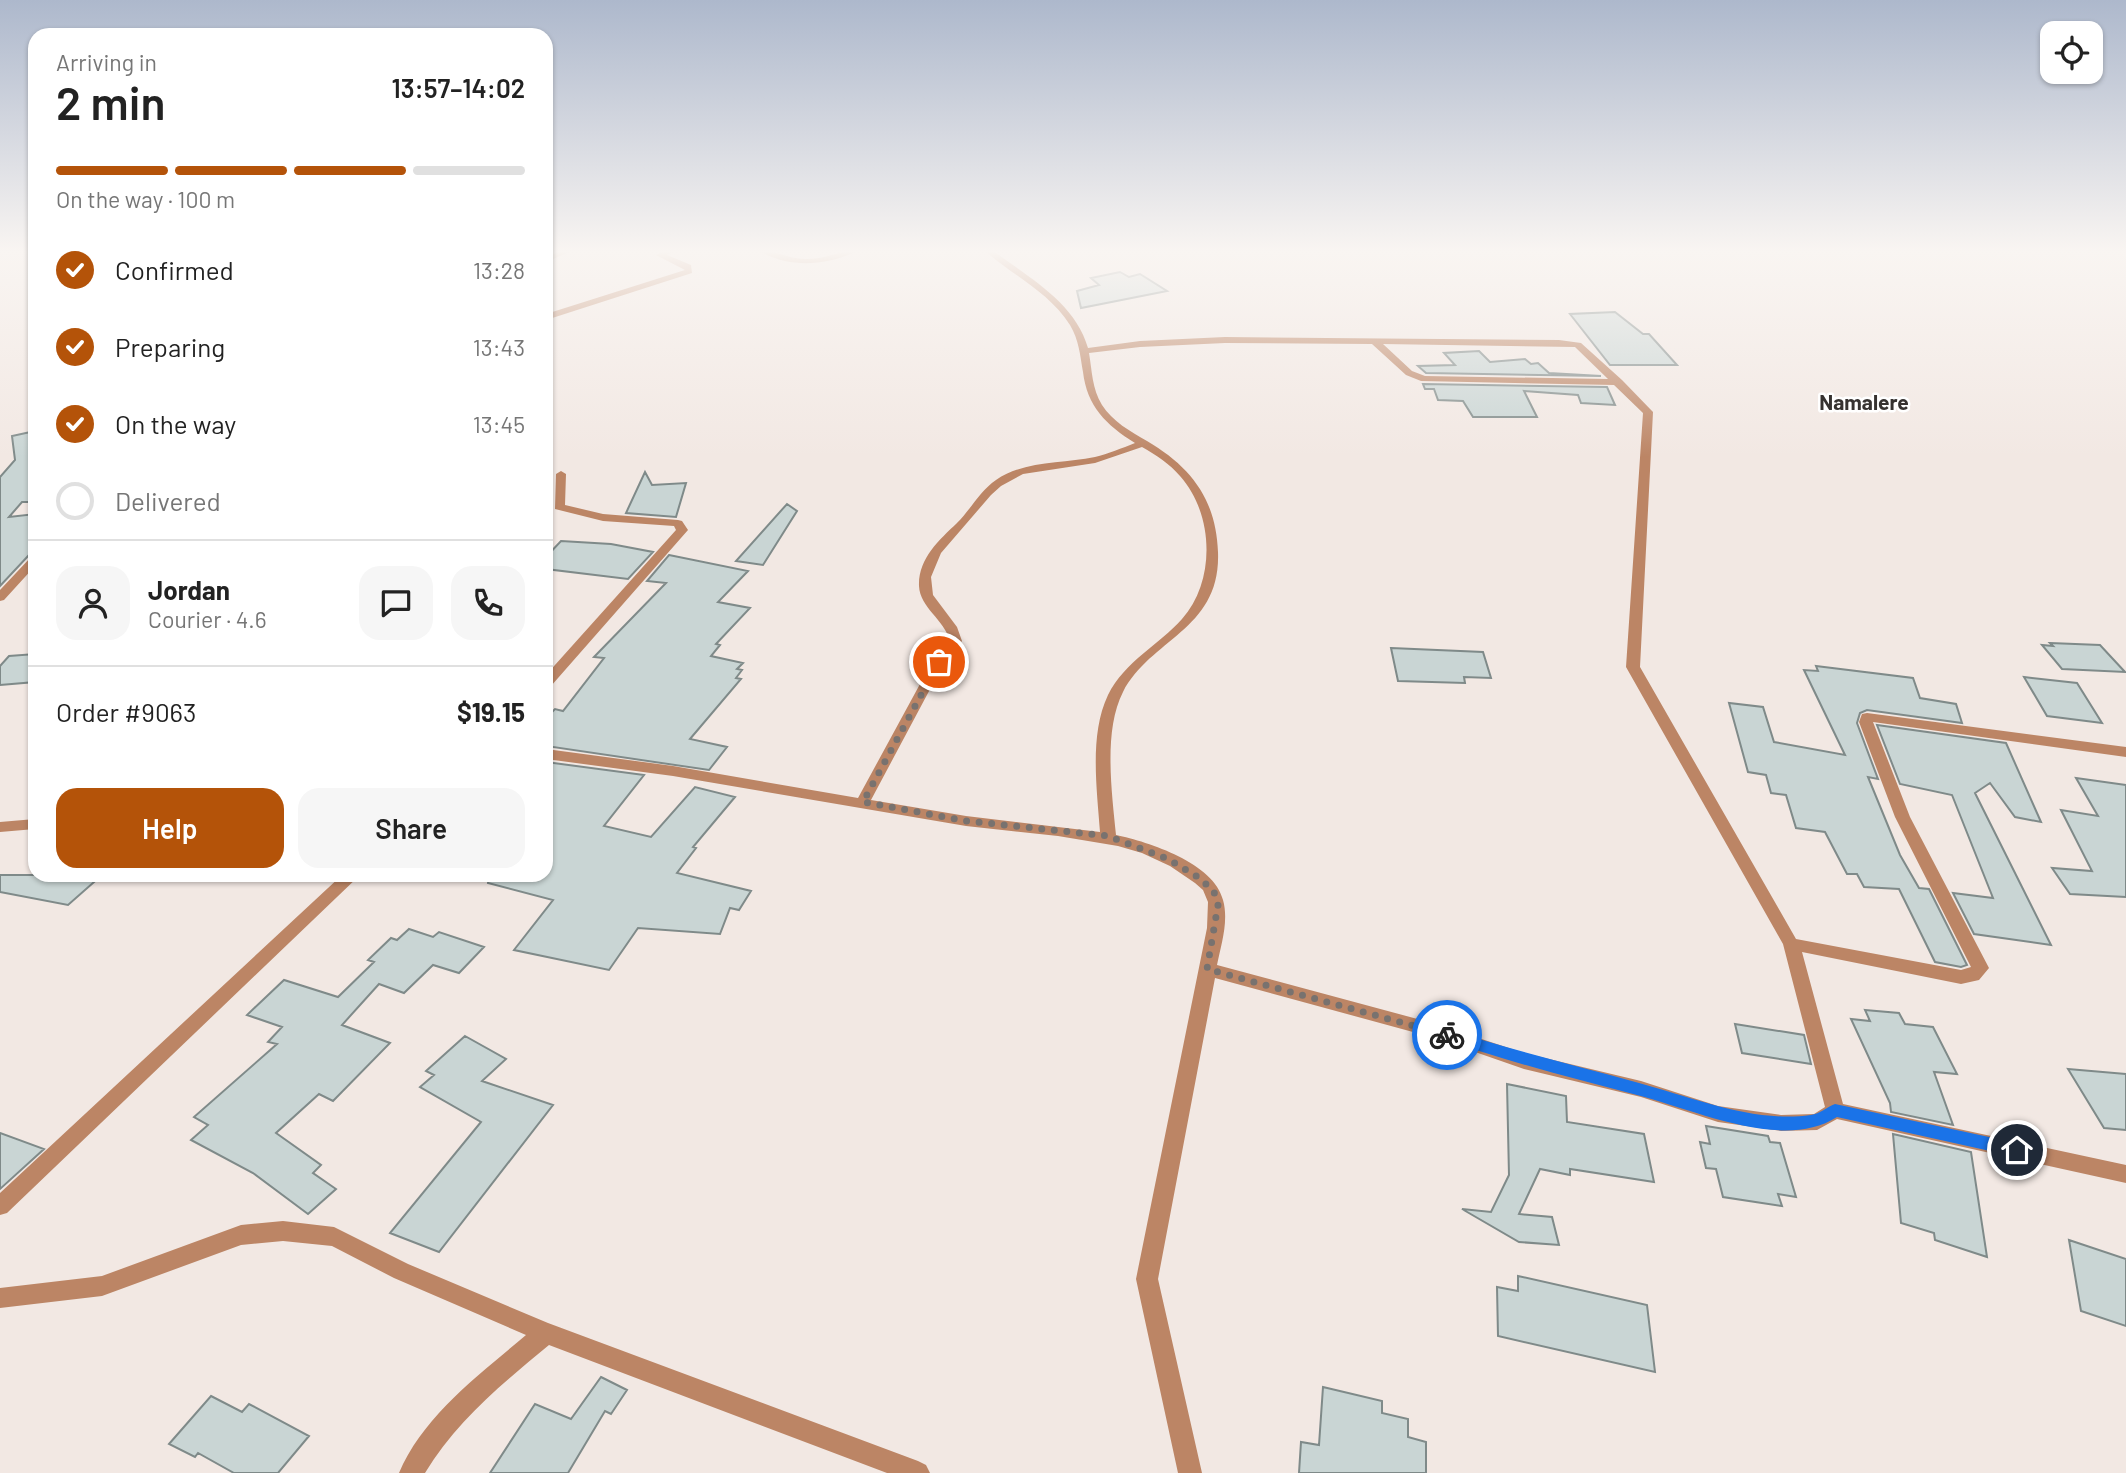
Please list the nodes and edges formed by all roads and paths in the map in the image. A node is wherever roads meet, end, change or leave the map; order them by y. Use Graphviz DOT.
graph roads {
  1 [pos="1069,319"];
  2 [pos="1373,340"];
  3 [pos="1085,351"];
  4 [pos="1619,382"];
  5 [pos="1141,444"];
  6 [pos="561,474"];
  7 [pos="28,567"];
  8 [pos="0,597"];
  9 [pos="553,675"];
  10 [pos="2126,752"];
  11 [pos="553,755"];
  12 [pos="863,802"];
  13 [pos="28,825"];
  14 [pos="0,827"];
  15 [pos="1108,836"];
  16 [pos="345,882"];
  17 [pos="1791,944"];
  18 [pos="1207,969"];
  19 [pos="1835,1110"];
  20 [pos="2126,1174"];
  21 [pos="0,1206"];
  22 [pos="0,1298"];
  23 [pos="546,1333"];
  24 [pos="411,1473"];
  25 [pos="918,1473"];
  26 [pos="1190,1473"];
  1 -- 3 [label="street"];
  2 -- 3 [label="street"];
  2 -- 4 [label="street"];
  2 -- 4 [label="street"];
  3 -- 5 [label="street"];
  4 -- 17 [label="street"];
  5 -- 12 [label="street"];
  5 -- 15 [label="street"];
  6 -- 9 [label="street"];
  7 -- 8 [label="street"];
  10 -- 17 [label="street"];
  11 -- 12 [label="street"];
  12 -- 15 [label="street"];
  13 -- 14 [label="street"];
  15 -- 18 [label="street"];
  16 -- 21 [label="street"];
  17 -- 19 [label="street"];
  18 -- 19 [label="street"];
  18 -- 26 [label="street"];
  19 -- 20 [label="street"];
  22 -- 23 [label="street"];
  23 -- 24 [label="street"];
  23 -- 25 [label="street"];
}
